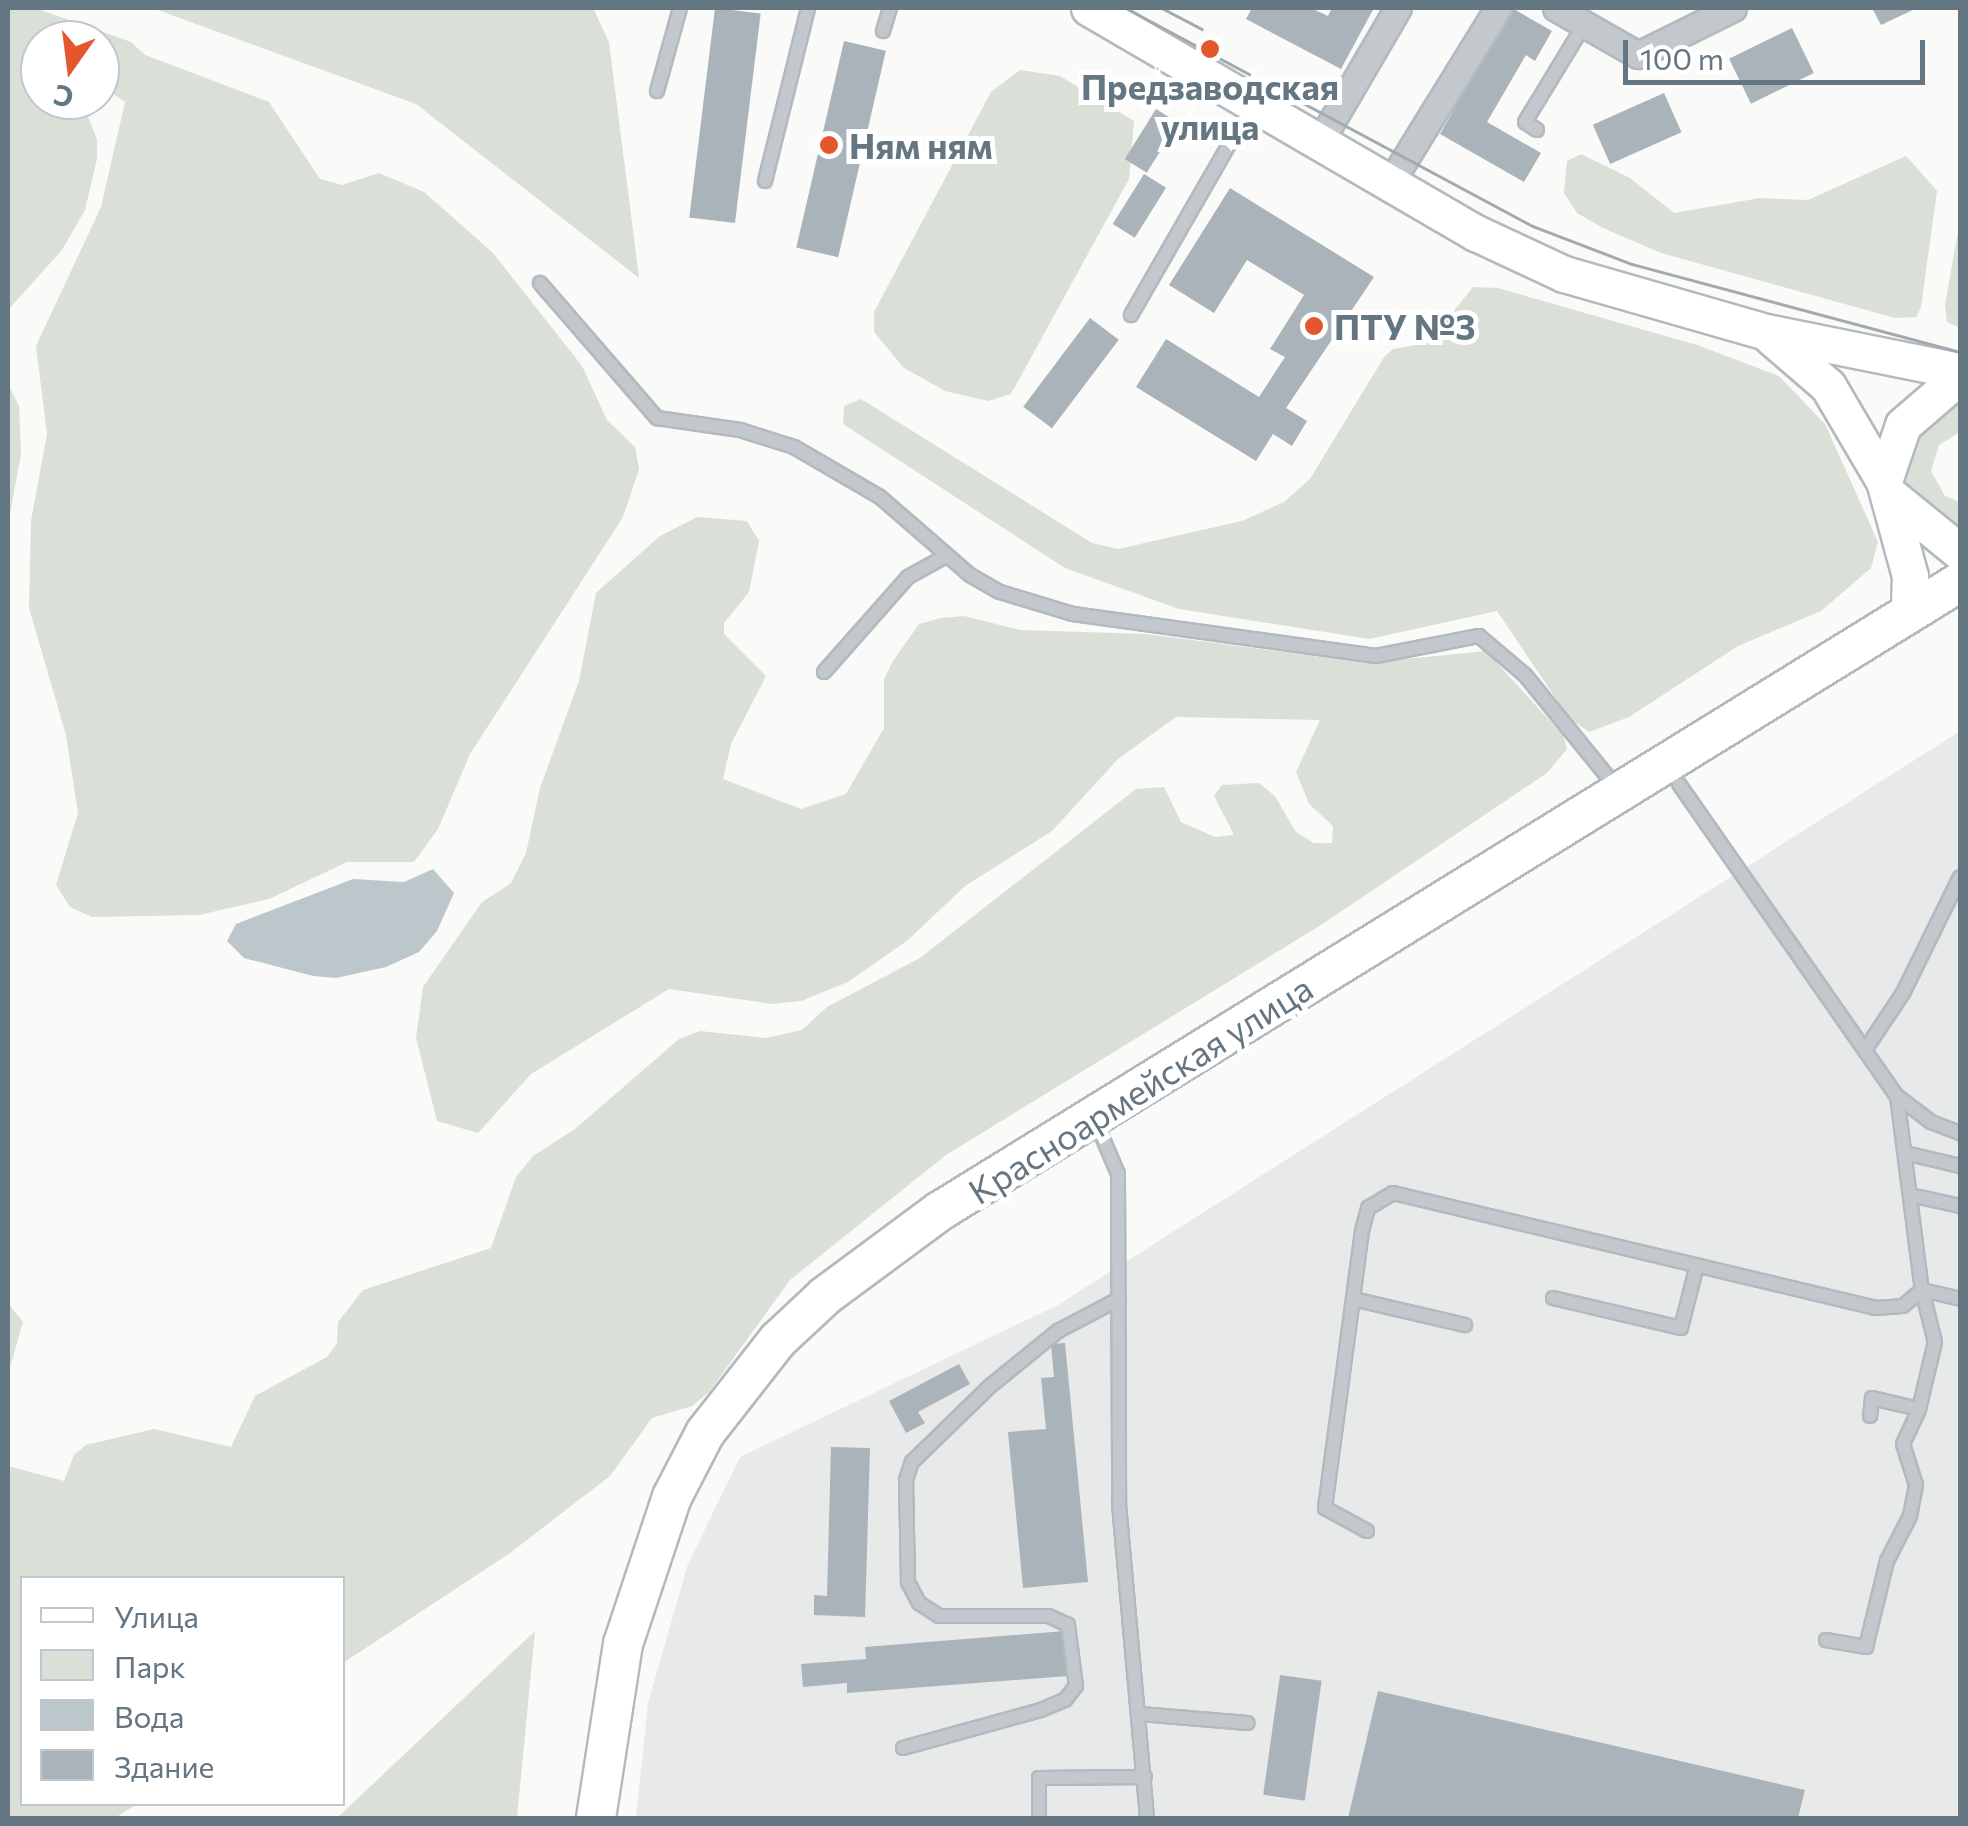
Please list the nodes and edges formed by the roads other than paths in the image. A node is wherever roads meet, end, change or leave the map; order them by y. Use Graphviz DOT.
graph roads {
  1 [pos="680,8"];
  2 [pos="808,8"];
  3 [pos="890,8"];
  4 [pos="1089,8"];
  5 [pos="1398,8"];
  6 [pos="1498,8"];
  7 [pos="1556,8"];
  8 [pos="1732,8"];
  9 [pos="1584,25"];
  10 [pos="883,31"];
  11 [pos="656,91"];
  12 [pos="1252,104"];
  13 [pos="1537,130"];
  14 [pos="1320,143"];
  15 [pos="765,181"];
  16 [pos="1390,183"];
  17 [pos="540,283"];
  18 [pos="1131,315"];
  19 [pos="1766,332"];
  20 [pos="1960,374"];
  21 [pos="1887,488"];
  22 [pos="1960,552"];
  23 [pos="946,556"];
  24 [pos="1960,582"];
  25 [pos="1960,609"];
  26 [pos="1910,612"];
  27 [pos="824,672"];
  28 [pos="1669,781"];
  29 [pos="1621,793"];
  30 [pos="1960,877"];
  31 [pos="1865,1050"];
  32 [pos="1897,1096"];
  33 [pos="1099,1126"];
  34 [pos="1960,1132"];
  35 [pos="1904,1154"];
  36 [pos="1960,1166"];
  37 [pos="1910,1195"];
  38 [pos="1960,1206"];
  39 [pos="1697,1265"];
  40 [pos="1922,1290"];
  41 [pos="1353,1298"];
  42 [pos="1553,1298"];
  43 [pos="1960,1298"];
  44 [pos="1119,1299"];
  45 [pos="1465,1325"];
  46 [pos="1919,1409"];
  47 [pos="1870,1416"];
  48 [pos="1367,1531"];
  49 [pos="1826,1640"];
  50 [pos="1140,1714"];
  51 [pos="1248,1723"];
  52 [pos="902,1748"];
  53 [pos="1145,1778"];
  54 [pos="596,1818"];
  55 [pos="620,1818"];
  56 [pos="1038,1818"];
  57 [pos="1146,1818"];
  1 -- 11 [label="lane"];
  2 -- 15 [label="lane"];
  3 -- 10 [label="lane"];
  4 -- 12 [label="street"];
  5 -- 14 [label="street"];
  6 -- 16 [label="street"];
  7 -- 9 [label="street"];
  8 -- 9 [label="street"];
  9 -- 13 [label="lane"];
  12 -- 14 [label="street"];
  12 -- 18 [label="lane"];
  14 -- 16 [label="street"];
  16 -- 19 [label="street"];
  17 -- 23 [label="lane"];
  19 -- 20 [label="street"];
  19 -- 21 [label="street"];
  20 -- 21 [label="street"];
  21 -- 22 [label="street"];
  21 -- 26 [label="street"];
  23 -- 27 [label="lane"];
  23 -- 29 [label="lane"];
  24 -- 26 [label="main road, Красноармейская улица"];
  25 -- 28 [label="main road, Красноармейская улица"];
  26 -- 28 [label="main road, Красноармейская улица"];
  28 -- 29 [label="main road, Красноармейская улица"];
  28 -- 31 [label="lane"];
  28 -- 33 [label="main road, Красноармейская улица"];
  29 -- 33 [label="main road, Красноармейская улица"];
  30 -- 31 [label="lane"];
  31 -- 32 [label="lane"];
  32 -- 34 [label="lane"];
  32 -- 35 [label="lane"];
  33 -- 44 [label="lane"];
  33 -- 54 [label="main road, Красноармейская улица"];
  33 -- 55 [label="main road, Красноармейская улица"];
  35 -- 36 [label="lane"];
  35 -- 37 [label="lane"];
  37 -- 38 [label="lane"];
  37 -- 40 [label="lane"];
  39 -- 40 [label="lane"];
  39 -- 41 [label="lane"];
  39 -- 42 [label="lane"];
  40 -- 43 [label="lane"];
  40 -- 46 [label="lane"];
  41 -- 45 [label="lane"];
  41 -- 48 [label="lane"];
  44 -- 50 [label="lane"];
  44 -- 52 [label="lane"];
  46 -- 47 [label="lane"];
  46 -- 49 [label="lane"];
  50 -- 51 [label="lane"];
  50 -- 53 [label="lane"];
  53 -- 56 [label="lane"];
  53 -- 57 [label="lane"];
}
